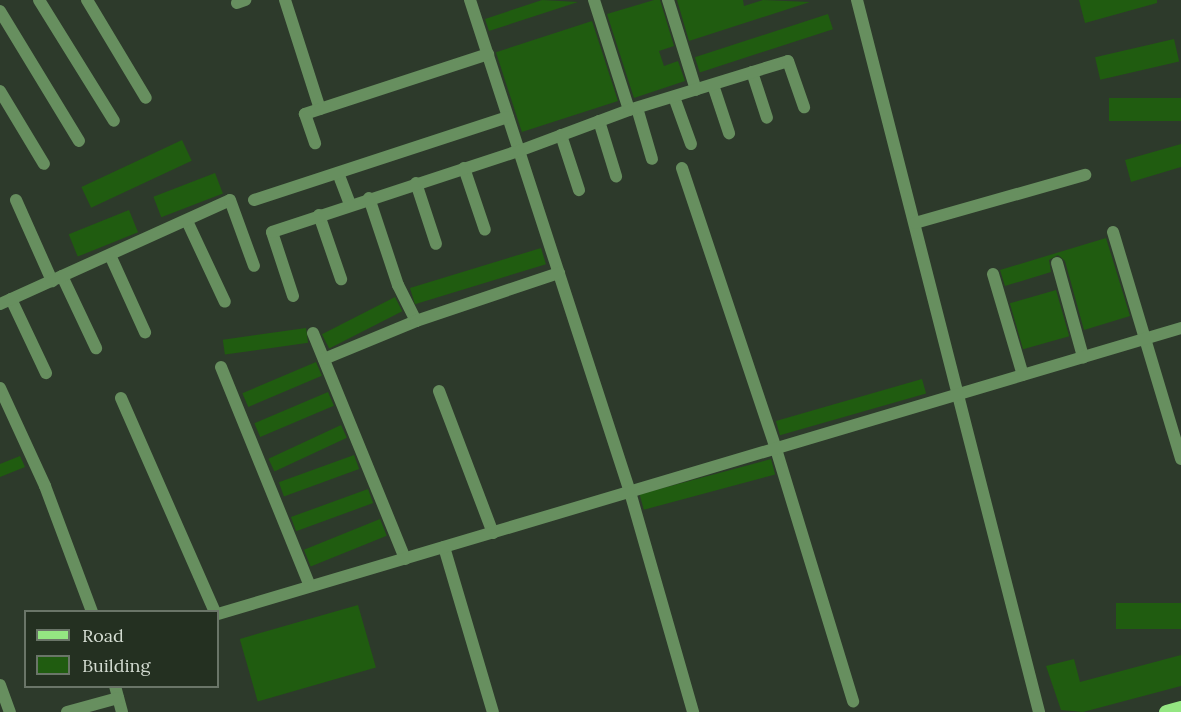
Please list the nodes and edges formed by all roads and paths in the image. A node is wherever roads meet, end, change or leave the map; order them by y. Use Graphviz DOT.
graph roads {
  1 [pos="39,0"];
  2 [pos="87,0"];
  3 [pos="285,0"];
  4 [pos="470,0"];
  5 [pos="594,0"];
  6 [pos="668,0"];
  7 [pos="857,0"];
  8 [pos="0,11"];
  9 [pos="488,54"];
  10 [pos="752,72"];
  11 [pos="713,85"];
  12 [pos="0,90"];
  13 [pos="696,90"];
  14 [pos="674,97"];
  15 [pos="146,98"];
  16 [pos="804,107"];
  17 [pos="320,109"];
  18 [pos="633,109"];
  19 [pos="508,117"];
  20 [pos="767,118"];
  21 [pos="114,121"];
  22 [pos="599,121"];
  23 [pos="729,133"];
  24 [pos="561,135"];
  25 [pos="79,141"];
  26 [pos="315,143"];
  27 [pos="691,144"];
  28 [pos="519,151"];
  29 [pos="652,159"];
  30 [pos="44,164"];
  31 [pos="464,168"];
  32 [pos="682,168"];
  33 [pos="338,173"];
  34 [pos="1085,175"];
  35 [pos="616,176"];
  36 [pos="416,183"];
  37 [pos="579,190"];
  38 [pos="369,198"];
  39 [pos="16,200"];
  40 [pos="254,200"];
  41 [pos="350,205"];
  42 [pos="319,215"];
  43 [pos="187,221"];
  44 [pos="915,223"];
  45 [pos="485,230"];
  46 [pos="1113,232"];
  47 [pos="436,243"];
  48 [pos="110,255"];
  49 [pos="1057,263"];
  50 [pos="254,266"];
  51 [pos="559,273"];
  52 [pos="993,274"];
  53 [pos="57,278"];
  54 [pos="341,279"];
  55 [pos="293,296"];
  56 [pos="3,301"];
  57 [pos="225,302"];
  58 [pos="416,321"];
  59 [pos="1181,328"];
  60 [pos="145,332"];
  61 [pos="313,333"];
  62 [pos="1146,338"];
  63 [pos="96,348"];
  64 [pos="1083,357"];
  65 [pos="324,359"];
  66 [pos="221,368"];
  67 [pos="46,374"];
  68 [pos="1023,375"];
  69 [pos="0,388"];
  70 [pos="439,391"];
  71 [pos="960,394"];
  72 [pos="121,398"];
  73 [pos="776,449"];
  74 [pos="1181,459"];
  75 [pos="630,492"];
  76 [pos="493,533"];
  77 [pos="444,547"];
  78 [pos="405,559"];
  79 [pos="310,586"];
  80 [pos="91,610"];
  81 [pos="215,610"];
  82 [pos="219,612"];
  83 [pos="0,685"];
  84 [pos="117,692"];
  85 [pos="853,701"];
  86 [pos="1181,708"];
  87 [pos="10,712"];
  88 [pos="67,712"];
  89 [pos="122,712"];
  90 [pos="493,712"];
  91 [pos="693,712"];
  92 [pos="1039,712"];
  93 [pos="1166,712"];
  1 -- 21 [label="street"];
  2 -- 15 [label="street"];
  3 -- 17 [label="street"];
  4 -- 9 [label="street"];
  5 -- 18 [label="street"];
  6 -- 13 [label="street"];
  7 -- 44 [label="street"];
  8 -- 25 [label="street"];
  9 -- 17 [label="street"];
  9 -- 19 [label="street"];
  10 -- 11 [label="street"];
  10 -- 16 [label="street"];
  10 -- 20 [label="street"];
  11 -- 13 [label="street"];
  11 -- 23 [label="street"];
  12 -- 30 [label="street"];
  13 -- 14 [label="street"];
  14 -- 18 [label="street"];
  14 -- 27 [label="street"];
  17 -- 26 [label="street"];
  18 -- 22 [label="street"];
  18 -- 29 [label="street"];
  19 -- 28 [label="street"];
  19 -- 33 [label="street"];
  22 -- 24 [label="street"];
  22 -- 35 [label="street"];
  24 -- 28 [label="street"];
  24 -- 37 [label="street"];
  28 -- 31 [label="street"];
  28 -- 51 [label="street"];
  31 -- 36 [label="street"];
  31 -- 45 [label="street"];
  32 -- 73 [label="street"];
  33 -- 40 [label="street"];
  33 -- 41 [label="street"];
  34 -- 44 [label="street"];
  36 -- 38 [label="street"];
  36 -- 47 [label="street"];
  38 -- 41 [label="street"];
  38 -- 58 [label="street"];
  39 -- 53 [label="street"];
  41 -- 42 [label="street"];
  42 -- 54 [label="street"];
  42 -- 55 [label="street"];
  43 -- 48 [label="street"];
  43 -- 50 [label="street"];
  43 -- 57 [label="street"];
  44 -- 71 [label="street"];
  46 -- 62 [label="street"];
  48 -- 53 [label="street"];
  48 -- 60 [label="street"];
  49 -- 64 [label="street"];
  51 -- 58 [label="street"];
  51 -- 75 [label="street"];
  52 -- 68 [label="street"];
  53 -- 56 [label="street"];
  53 -- 63 [label="street"];
  56 -- 67 [label="street"];
  58 -- 65 [label="street"];
  59 -- 62 [label="street"];
  61 -- 65 [label="street"];
  62 -- 64 [label="street"];
  62 -- 74 [label="street"];
  64 -- 68 [label="street"];
  65 -- 78 [label="street"];
  66 -- 79 [label="street"];
  68 -- 71 [label="street"];
  69 -- 80 [label="street"];
  70 -- 76 [label="street"];
  71 -- 73 [label="street"];
  71 -- 92 [label="street"];
  72 -- 81 [label="street"];
  73 -- 75 [label="street"];
  73 -- 85 [label="street"];
  75 -- 76 [label="street"];
  75 -- 91 [label="street"];
  76 -- 77 [label="street"];
  77 -- 78 [label="street"];
  77 -- 90 [label="street"];
  78 -- 79 [label="street"];
  79 -- 82 [label="street"];
  83 -- 87 [label="street"];
  84 -- 88 [label="street"];
  84 -- 89 [label="street"];
  86 -- 93 [label="main road"];
}
